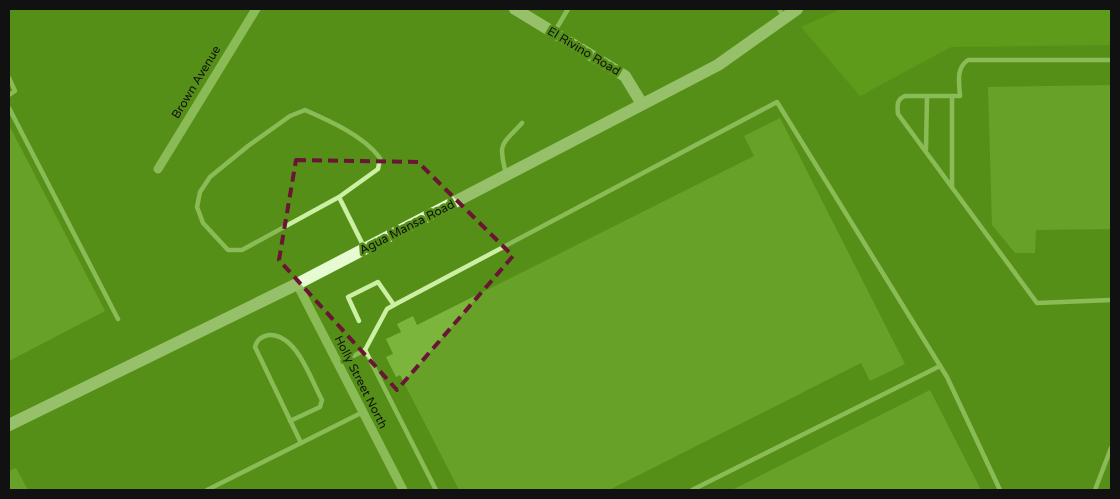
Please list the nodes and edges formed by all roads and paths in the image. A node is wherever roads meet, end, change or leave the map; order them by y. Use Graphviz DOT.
graph roads {
  1 [pos="256,9"];
  2 [pos="515,9"];
  3 [pos="568,9"];
  4 [pos="809,9"];
  5 [pos="796,10"];
  6 [pos="782,14"];
  7 [pos="554,32"];
  8 [pos="1111,60"];
  9 [pos="9,78"];
  10 [pos="9,95"];
  11 [pos="927,96"];
  12 [pos="952,96"];
  13 [pos="642,104"];
  14 [pos="9,108"];
  15 [pos="522,123"];
  16 [pos="926,151"];
  17 [pos="158,169"];
  18 [pos="507,175"];
  19 [pos="952,186"];
  20 [pos="340,197"];
  21 [pos="365,248"];
  22 [pos="297,284"];
  23 [pos="1111,300"];
  24 [pos="394,305"];
  25 [pos="118,319"];
  26 [pos="359,321"];
  27 [pos="365,350"];
  28 [pos="338,364"];
  29 [pos="940,366"];
  30 [pos="363,412"];
  31 [pos="290,420"];
  32 [pos="9,425"];
  33 [pos="301,443"];
  34 [pos="1111,448"];
  35 [pos="207,490"];
  36 [pos="403,490"];
  37 [pos="436,490"];
  38 [pos="692,490"];
  39 [pos="1000,490"];
  40 [pos="1095,490"];
  1 -- 17 [label="street, Brown Avenue"];
  2 -- 7 [label="main road, El Rivino Road"];
  3 -- 7 [label="lane"];
  4 -- 5 [label="main road, Agua Mansa Road"];
  5 -- 6 [label="main road, Agua Mansa Road"];
  6 -- 13 [label="main road, Agua Mansa Road"];
  7 -- 13 [label="main road, El Rivino Road"];
  8 -- 12 [label="lane"];
  9 -- 10 [label="lane"];
  11 -- 12 [label="lane"];
  11 -- 16 [label="lane"];
  11 -- 16 [label="lane"];
  12 -- 19 [label="lane"];
  13 -- 18 [label="main road, Agua Mansa Road"];
  14 -- 25 [label="lane"];
  15 -- 18 [label="lane"];
  16 -- 19 [label="lane"];
  18 -- 21 [label="main road, Agua Mansa Road"];
  19 -- 23 [label="lane"];
  20 -- 20 [label="lane"];
  20 -- 21 [label="lane"];
  21 -- 22 [label="main road, Agua Mansa Road"];
  22 -- 28 [label="street, Holly Street North"];
  22 -- 32 [label="main road, Agua Mansa Road"];
  24 -- 26 [label="lane"];
  24 -- 27 [label="lane"];
  24 -- 29 [label="lane"];
  27 -- 28 [label="lane"];
  27 -- 37 [label="lane"];
  28 -- 30 [label="street, Holly Street North"];
  29 -- 38 [label="lane"];
  29 -- 39 [label="lane"];
  30 -- 33 [label="lane"];
  30 -- 36 [label="street, Holly Street North"];
  31 -- 31 [label="lane"];
  31 -- 33 [label="lane"];
  33 -- 35 [label="lane"];
  34 -- 40 [label="lane"];
}
